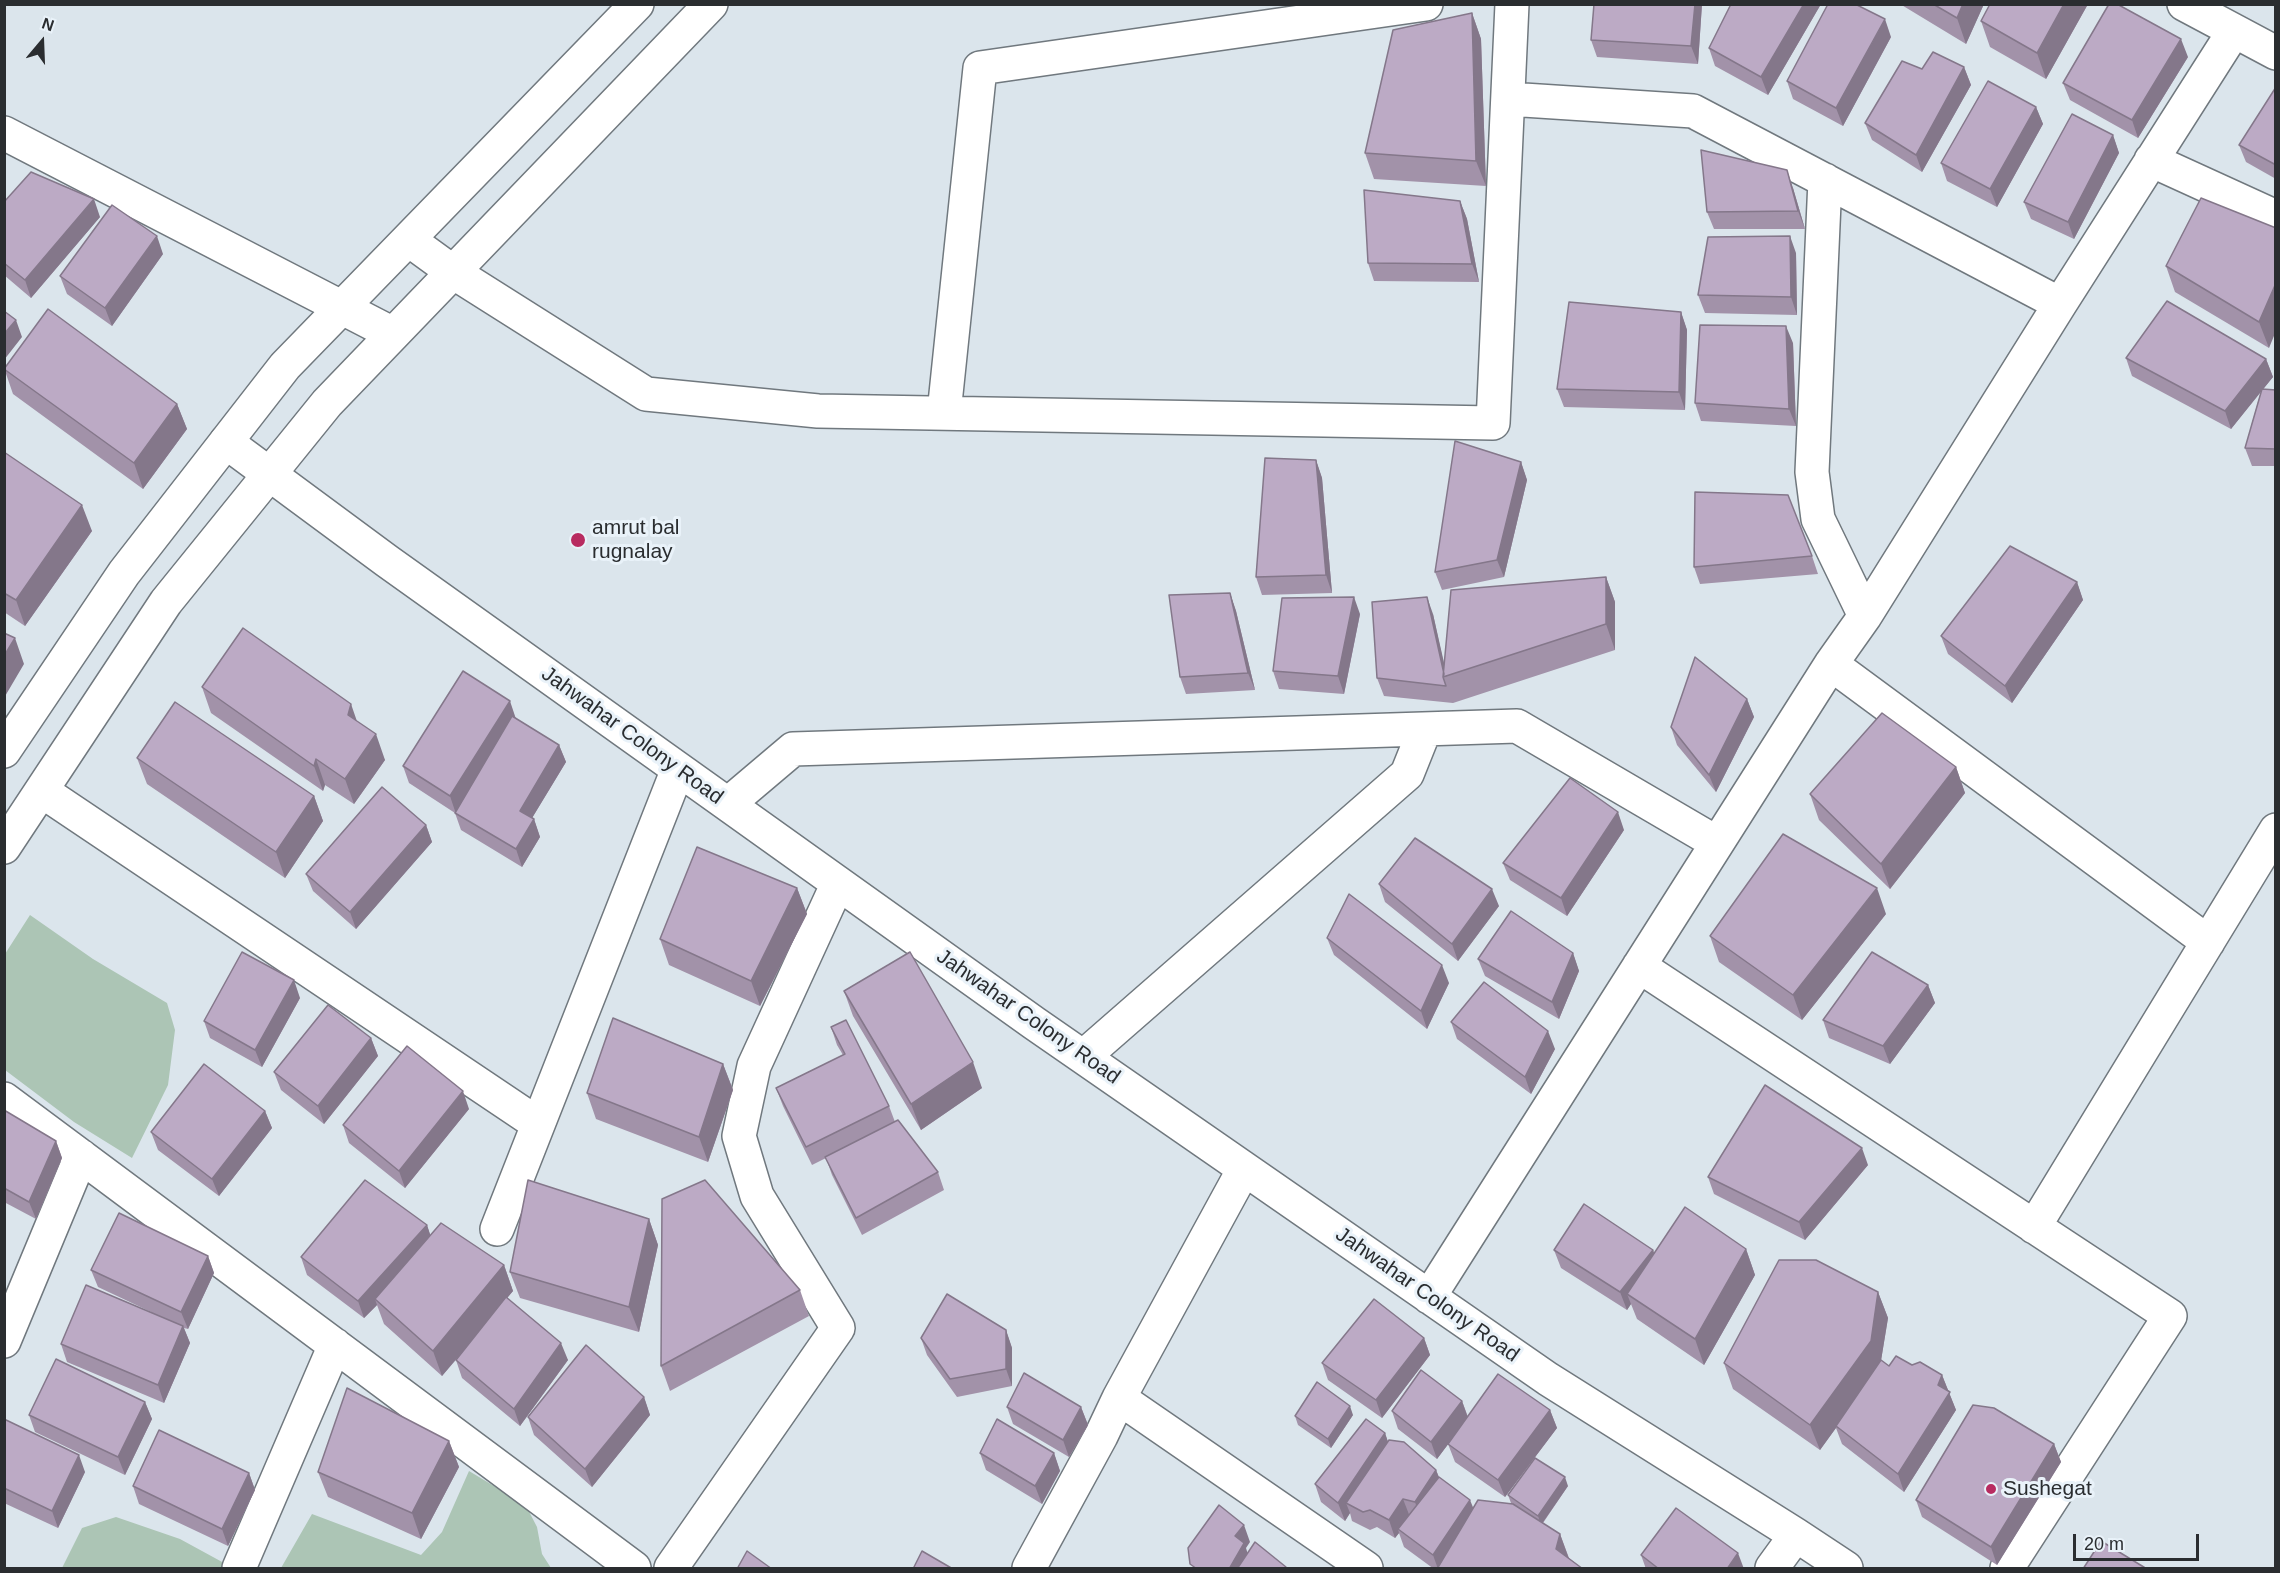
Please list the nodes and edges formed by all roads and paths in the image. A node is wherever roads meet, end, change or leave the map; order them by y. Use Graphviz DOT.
graph roads {
  1 [pos="637,4"];
  2 [pos="711,4"];
  3 [pos="1426,4"];
  4 [pos="1512,4"];
  5 [pos="2184,4"];
  6 [pos="2234,31"];
  7 [pos="2276,53"];
  8 [pos="1508,99"];
  9 [pos="4,133"];
  10 [pos="2151,160"];
  11 [pos="1825,180"];
  12 [pos="2276,217"];
  13 [pos="409,240"];
  14 [pos="453,272"];
  15 [pos="2060,304"];
  16 [pos="342,309"];
  17 [pos="393,334"];
  18 [pos="944,413"];
  19 [pos="226,442"];
  20 [pos="269,475"];
  21 [pos="1866,616"];
  22 [pos="1831,664"];
  23 [pos="1425,729"];
  24 [pos="4,751"];
  25 [pos="678,769"];
  26 [pos="42,791"];
  27 [pos="728,804"];
  28 [pos="2276,830"];
  29 [pos="1717,843"];
  30 [pos="4,847"];
  31 [pos="838,883"];
  32 [pos="2208,942"];
  33 [pos="1639,966"];
  34 [pos="1083,1057"];
  35 [pos="4,1099"];
  36 [pos="538,1125"];
  37 [pos="81,1156"];
  38 [pos="1244,1168"];
  39 [pos="2034,1227"];
  40 [pos="497,1229"];
  41 [pos="1429,1296"];
  42 [pos="4,1341"];
  43 [pos="335,1346"];
  44 [pos="1119,1398"];
  45 [pos="1796,1535"];
  46 [pos="239,1569"];
  47 [pos="634,1569"];
  48 [pos="671,1569"];
  49 [pos="1029,1569"];
  50 [pos="1366,1569"];
  51 [pos="1772,1569"];
  52 [pos="1846,1569"];
  53 [pos="2007,1569"];
  1 -- 13 [label="street"];
  2 -- 14 [label="street"];
  3 -- 18 [label="street"];
  4 -- 8 [label="street"];
  5 -- 6 [label="street"];
  6 -- 7 [label="street"];
  6 -- 10 [label="street"];
  8 -- 11 [label="street"];
  8 -- 18 [label="street"];
  9 -- 16 [label="street"];
  10 -- 12 [label="street"];
  10 -- 15 [label="street"];
  11 -- 15 [label="street"];
  11 -- 21 [label="street"];
  13 -- 14 [label="street"];
  13 -- 16 [label="street"];
  14 -- 17 [label="street"];
  14 -- 18 [label="street"];
  15 -- 21 [label="street"];
  16 -- 17 [label="street"];
  16 -- 19 [label="street"];
  17 -- 20 [label="street"];
  19 -- 20 [label="street, Jahwahar Colony Road"];
  19 -- 24 [label="street"];
  20 -- 25 [label="street, Jahwahar Colony Road"];
  20 -- 26 [label="street"];
  21 -- 22 [label="street"];
  22 -- 29 [label="street"];
  22 -- 32 [label="street"];
  23 -- 27 [label="street"];
  23 -- 29 [label="street"];
  23 -- 34 [label="street"];
  25 -- 27 [label="street, Jahwahar Colony Road"];
  25 -- 36 [label="street"];
  26 -- 30 [label="street"];
  26 -- 36 [label="street"];
  27 -- 31 [label="street, Jahwahar Colony Road"];
  28 -- 32 [label="street"];
  29 -- 33 [label="street"];
  31 -- 34 [label="street, Jahwahar Colony Road"];
  31 -- 48 [label="street"];
  32 -- 39 [label="street"];
  33 -- 39 [label="street"];
  33 -- 41 [label="street"];
  34 -- 38 [label="street, Jahwahar Colony Road"];
  35 -- 37 [label="street"];
  36 -- 40 [label="street"];
  37 -- 42 [label="street"];
  37 -- 43 [label="street"];
  38 -- 41 [label="street, Jahwahar Colony Road"];
  38 -- 44 [label="street"];
  39 -- 53 [label="street"];
  41 -- 45 [label="street, Jahwahar Colony Road"];
  43 -- 46 [label="street"];
  43 -- 47 [label="street"];
  44 -- 49 [label="street"];
  44 -- 50 [label="street"];
  45 -- 51 [label="street"];
  45 -- 52 [label="street, Jahwahar Colony Road"];
}
